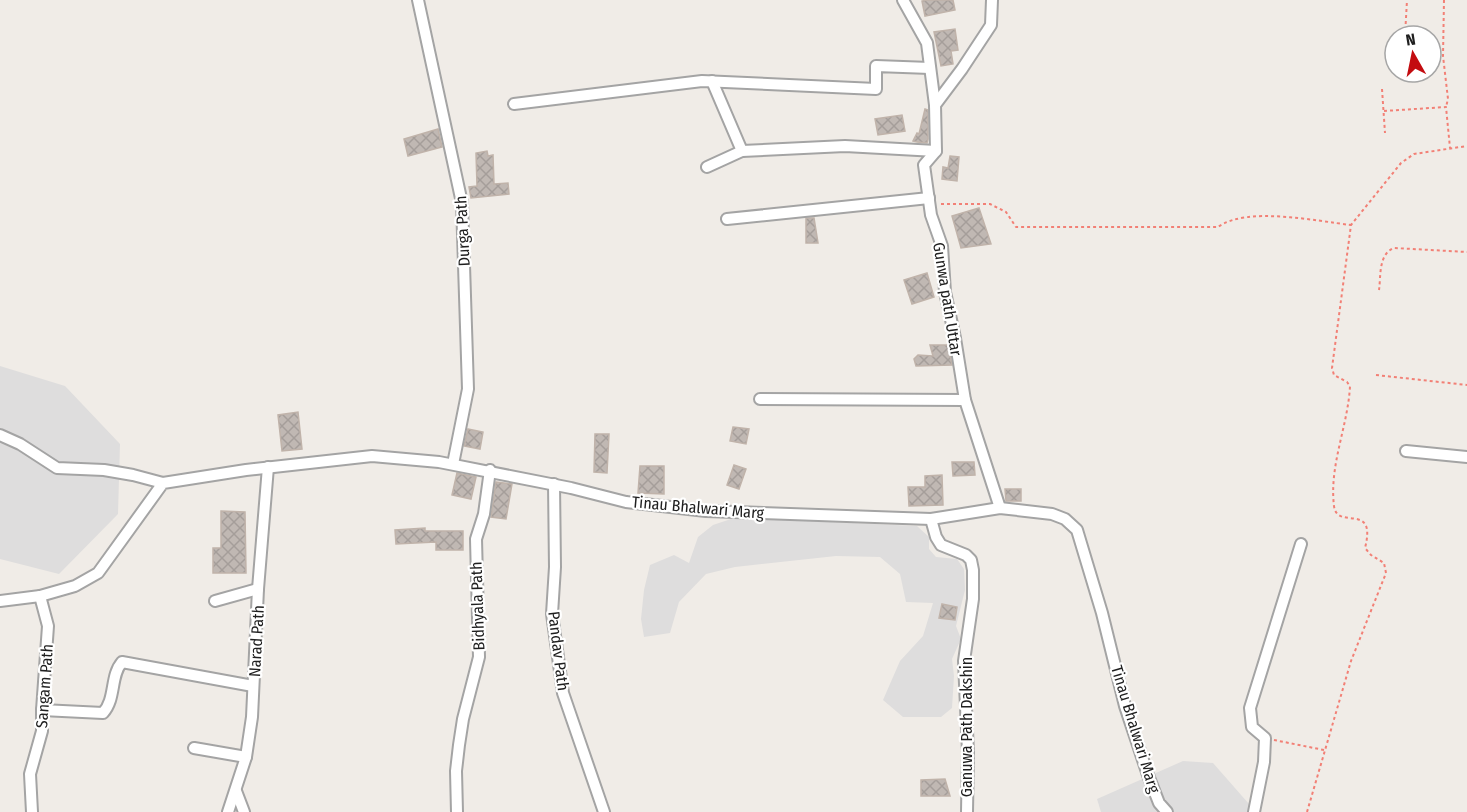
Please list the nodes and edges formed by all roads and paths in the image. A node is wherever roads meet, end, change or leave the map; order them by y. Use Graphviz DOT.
graph roads {
  1 [pos="418,0"];
  2 [pos="903,0"];
  3 [pos="992,0"];
  4 [pos="1407,0"];
  5 [pos="1444,0"];
  6 [pos="1406,24"];
  7 [pos="930,68"];
  8 [pos="712,81"];
  9 [pos="1382,89"];
  10 [pos="514,104"];
  11 [pos="935,105"];
  12 [pos="1446,107"];
  13 [pos="1384,111"];
  14 [pos="1385,133"];
  15 [pos="1467,146"];
  16 [pos="1450,148"];
  17 [pos="742,151"];
  18 [pos="936,152"];
  19 [pos="708,167"];
  20 [pos="929,202"];
  21 [pos="727,219"];
  22 [pos="1351,225"];
  23 [pos="1467,252"];
  24 [pos="1379,291"];
  25 [pos="1376,375"];
  26 [pos="1467,385"];
  27 [pos="760,399"];
  28 [pos="965,400"];
  29 [pos="0,435"];
  30 [pos="1406,451"];
  31 [pos="1467,457"];
  32 [pos="453,464"];
  33 [pos="268,467"];
  34 [pos="490,470"];
  35 [pos="163,483"];
  36 [pos="554,484"];
  37 [pos="1000,508"];
  38 [pos="931,519"];
  39 [pos="1301,544"];
  40 [pos="258,589"];
  41 [pos="40,596"];
  42 [pos="0,601"];
  43 [pos="215,601"];
  44 [pos="253,686"];
  45 [pos="42,710"];
  46 [pos="1266,738"];
  47 [pos="194,748"];
  48 [pos="1325,750"];
  49 [pos="246,757"];
  50 [pos="236,791"];
  51 [pos="32,812"];
  52 [pos="228,812"];
  53 [pos="244,812"];
  54 [pos="457,812"];
  55 [pos="604,812"];
  56 [pos="966,812"];
  57 [pos="1167,812"];
  58 [pos="1254,812"];
  59 [pos="1307,812"];
  1 -- 32 [label="street, Durga Path"];
  2 -- 7 [label="street, Gunwa path Uttar"];
  3 -- 11 [label="street"];
  4 -- 6 [label="path"];
  5 -- 12 [label="path"];
  7 -- 8 [label="street"];
  7 -- 11 [label="street, Gunwa path Uttar"];
  8 -- 10 [label="street"];
  8 -- 17 [label="street"];
  9 -- 13 [label="path"];
  11 -- 18 [label="street, Gunwa path Uttar"];
  12 -- 13 [label="path"];
  12 -- 16 [label="path"];
  13 -- 14 [label="path"];
  15 -- 16 [label="path"];
  16 -- 22 [label="path"];
  17 -- 18 [label="street"];
  17 -- 19 [label="street"];
  18 -- 20 [label="street, Gunwa path Uttar"];
  20 -- 21 [label="street"];
  20 -- 22 [label="path"];
  20 -- 28 [label="street, Gunwa path Uttar"];
  22 -- 48 [label="path"];
  23 -- 24 [label="path"];
  25 -- 26 [label="path"];
  27 -- 28 [label="street"];
  28 -- 37 [label="street, Gunwa path Uttar"];
  29 -- 35 [label="street"];
  30 -- 31 [label="street"];
  32 -- 33 [label="street, Tinau Bhalwari Marg"];
  32 -- 34 [label="street, Tinau Bhalwari Marg"];
  33 -- 35 [label="street, Tinau Bhalwari Marg"];
  33 -- 40 [label="street, Narad Path"];
  34 -- 36 [label="street, Tinau Bhalwari Marg"];
  34 -- 54 [label="street, Bidhyala Path"];
  35 -- 41 [label="street"];
  36 -- 38 [label="street, Tinau Bhalwari Marg"];
  36 -- 55 [label="street, Pandav Path"];
  37 -- 38 [label="street, Tinau Bhalwari Marg"];
  37 -- 57 [label="street, Tinau Bhalwari Marg"];
  38 -- 56 [label="street, Ganuwa Path Dakshin"];
  39 -- 46 [label="street"];
  40 -- 43 [label="street"];
  40 -- 44 [label="street, Narad Path"];
  41 -- 42 [label="street"];
  41 -- 45 [label="street, Sangam Path"];
  44 -- 45 [label="street"];
  44 -- 49 [label="street, Narad Path"];
  45 -- 51 [label="street, Sangam Path"];
  46 -- 48 [label="path"];
  46 -- 58 [label="street"];
  47 -- 49 [label="street"];
  48 -- 59 [label="path"];
  49 -- 50 [label="street, Narad Path"];
  50 -- 52 [label="street, Narad Path"];
  50 -- 53 [label="street"];
}
